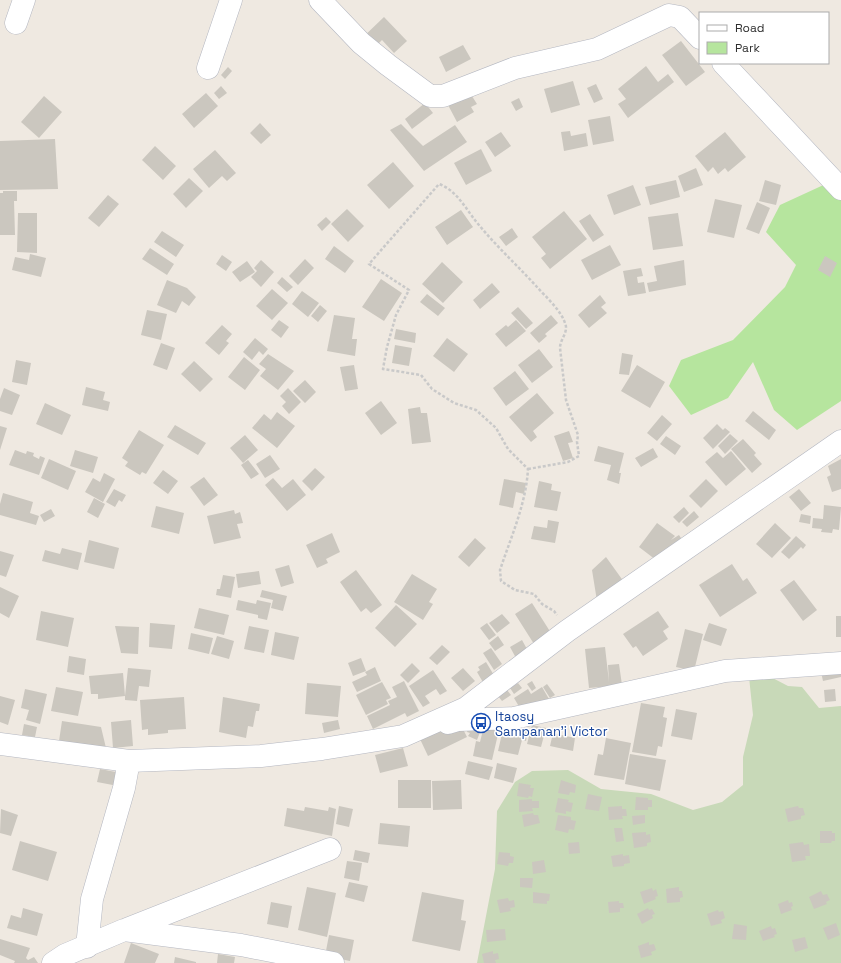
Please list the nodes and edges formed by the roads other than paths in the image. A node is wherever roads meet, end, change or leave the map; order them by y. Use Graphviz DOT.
graph roads {
  1 [pos="24,0"];
  2 [pos="231,0"];
  3 [pos="320,0"];
  4 [pos="16,23"];
  5 [pos="699,37"];
  6 [pos="724,64"];
  7 [pos="208,68"];
  8 [pos="841,189"];
  9 [pos="841,441"];
  10 [pos="841,663"];
  11 [pos="403,736"];
  12 [pos="0,744"];
  13 [pos="129,761"];
  14 [pos="330,848"];
  15 [pos="124,930"];
  16 [pos="72,957"];
  17 [pos="332,963"];
  1 -- 4 [label="street"];
  2 -- 7 [label="street"];
  3 -- 5 [label="street"];
  6 -- 8 [label="street"];
  9 -- 11 [label="street"];
  10 -- 11 [label="street"];
  11 -- 13 [label="street"];
  12 -- 13 [label="street"];
  13 -- 16 [label="street"];
  14 -- 15 [label="street"];
  15 -- 16 [label="street"];
  15 -- 17 [label="street"];
}
